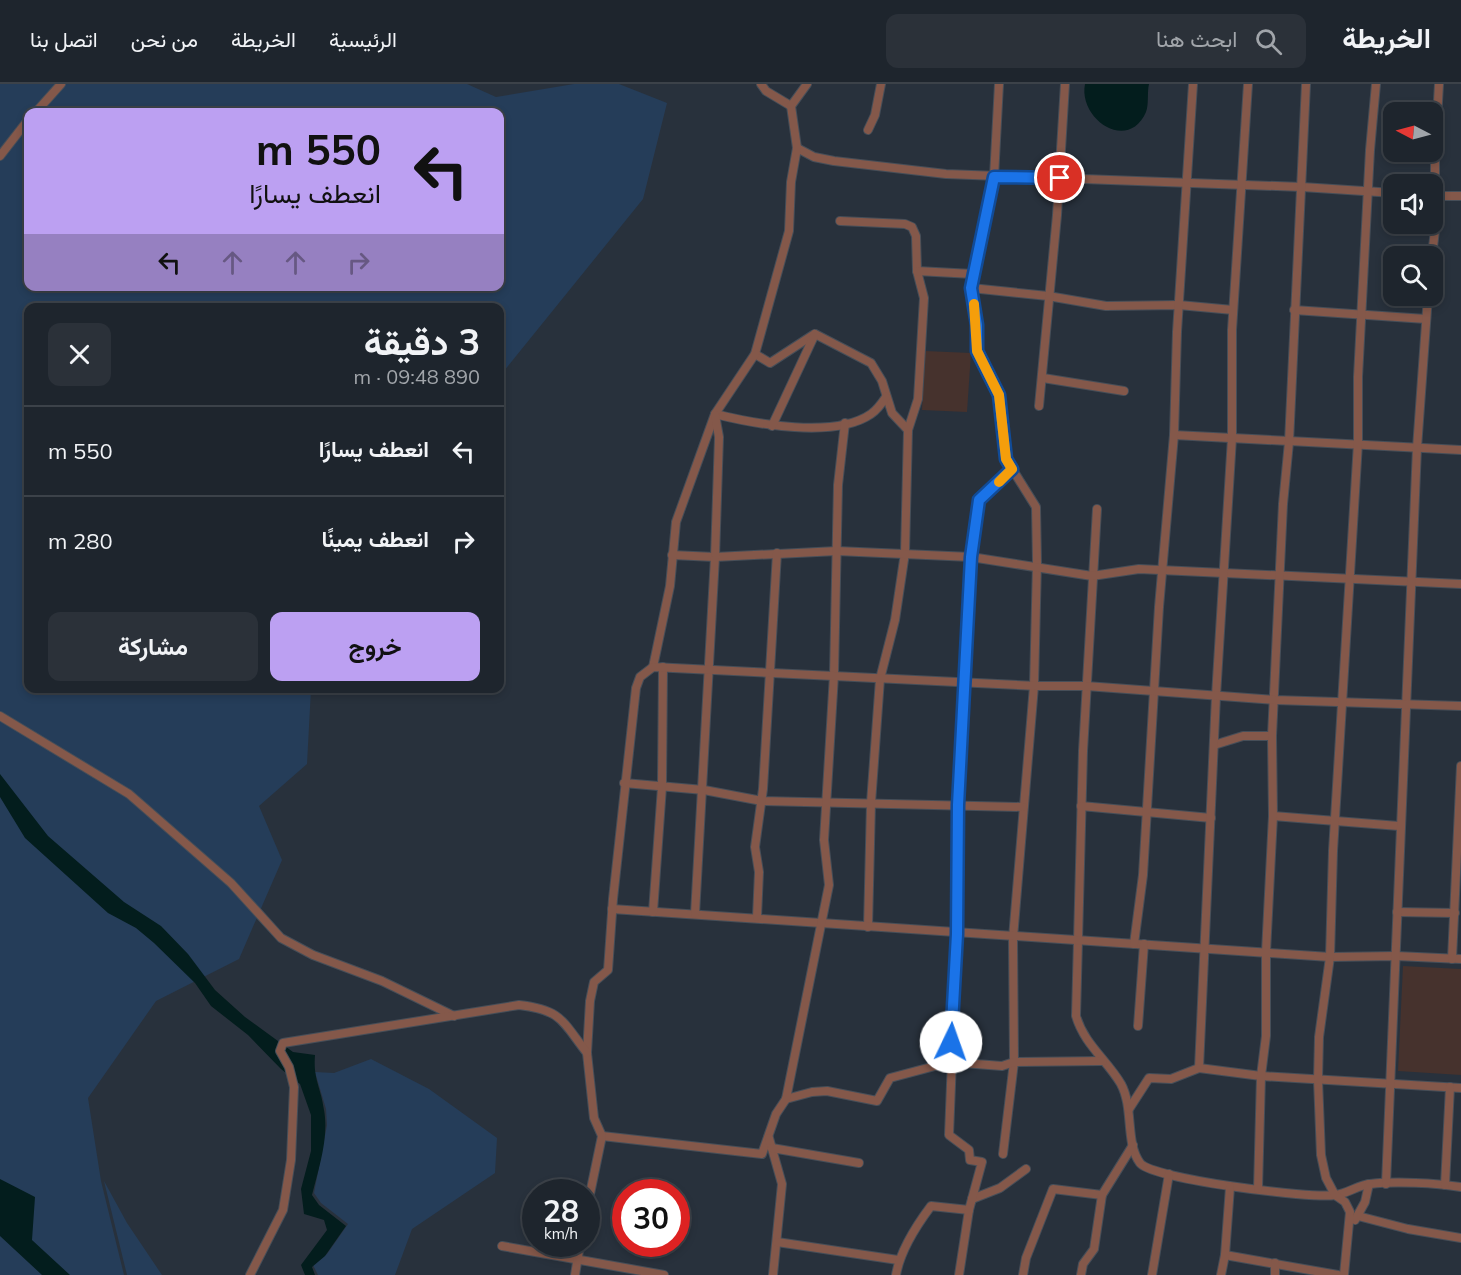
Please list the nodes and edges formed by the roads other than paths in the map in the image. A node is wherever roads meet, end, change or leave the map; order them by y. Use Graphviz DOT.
graph roads {
  1 [pos="61,84"];
  2 [pos="761,84"];
  3 [pos="807,84"];
  4 [pos="881,84"];
  5 [pos="999,84"];
  6 [pos="1065,84"];
  7 [pos="1193,84"];
  8 [pos="1248,84"];
  9 [pos="1306,84"];
  10 [pos="1376,84"];
  11 [pos="1439,84"];
  12 [pos="791,106"];
  13 [pos="40,108"];
  14 [pos="24,125"];
  15 [pos="868,130"];
  16 [pos="797,148"];
  17 [pos="0,156"];
  18 [pos="1435,174"];
  19 [pos="994,177"];
  20 [pos="1060,178"];
  21 [pos="1188,184"];
  22 [pos="1243,186"];
  23 [pos="1302,187"];
  24 [pos="1369,192"];
  25 [pos="1383,193"];
  26 [pos="1443,196"];
  27 [pos="1461,196"];
  28 [pos="840,220"];
  29 [pos="917,271"];
  30 [pos="973,274"];
  31 [pos="971,288"];
  32 [pos="1048,296"];
  33 [pos="1179,305"];
  34 [pos="1427,306"];
  35 [pos="1233,310"];
  36 [pos="1294,310"];
  37 [pos="1362,313"];
  38 [pos="1426,319"];
  39 [pos="815,334"];
  40 [pos="754,354"];
  41 [pos="1043,378"];
  42 [pos="1124,391"];
  43 [pos="886,397"];
  44 [pos="1040,406"];
  45 [pos="715,414"];
  46 [pos="845,423"];
  47 [pos="772,426"];
  48 [pos="908,430"];
  49 [pos="1174,435"];
  50 [pos="1232,438"];
  51 [pos="1289,442"];
  52 [pos="1358,443"];
  53 [pos="1417,448"];
  54 [pos="1461,450"];
  55 [pos="1012,469"];
  56 [pos="1097,509"];
  57 [pos="837,551"];
  58 [pos="777,553"];
  59 [pos="905,553"];
  60 [pos="672,555"];
  61 [pos="715,556"];
  62 [pos="971,557"];
  63 [pos="1037,569"];
  64 [pos="1162,570"];
  65 [pos="1224,572"];
  66 [pos="1092,576"];
  67 [pos="1280,577"];
  68 [pos="1349,579"];
  69 [pos="1413,581"];
  70 [pos="1461,584"];
  71 [pos="653,667"];
  72 [pos="663,667"];
  73 [pos="709,670"];
  74 [pos="770,672"];
  75 [pos="834,675"];
  76 [pos="880,679"];
  77 [pos="966,681"];
  78 [pos="1034,686"];
  79 [pos="1086,686"];
  80 [pos="1153,690"];
  81 [pos="1216,696"];
  82 [pos="1275,700"];
  83 [pos="1342,701"];
  84 [pos="1407,704"];
  85 [pos="1461,706"];
  86 [pos="0,716"];
  87 [pos="1272,736"];
  88 [pos="1214,745"];
  89 [pos="1461,766"];
  90 [pos="624,783"];
  91 [pos="662,787"];
  92 [pos="704,790"];
  93 [pos="762,801"];
  94 [pos="871,803"];
  95 [pos="825,804"];
  96 [pos="958,805"];
  97 [pos="1081,806"];
  98 [pos="1023,807"];
  99 [pos="1146,811"];
  100 [pos="1273,816"];
  101 [pos="1211,818"];
  102 [pos="1335,820"];
  103 [pos="1399,826"];
  104 [pos="1460,828"];
  105 [pos="612,909"];
  106 [pos="653,912"];
  107 [pos="1397,912"];
  108 [pos="1455,913"];
  109 [pos="695,914"];
  110 [pos="757,917"];
  111 [pos="823,923"];
  112 [pos="868,927"];
  113 [pos="957,934"];
  114 [pos="1013,938"];
  115 [pos="1077,941"];
  116 [pos="1134,944"];
  117 [pos="1144,944"];
  118 [pos="1204,949"];
  119 [pos="1266,952"];
  120 [pos="1396,956"];
  121 [pos="1330,957"];
  122 [pos="1457,959"];
  123 [pos="454,1016"];
  124 [pos="1138,1026"];
  125 [pos="586,1053"];
  126 [pos="1103,1061"];
  127 [pos="951,1062"];
  128 [pos="1014,1062"];
  129 [pos="1199,1068"];
  130 [pos="1261,1076"];
  131 [pos="1318,1080"];
  132 [pos="1390,1083"];
  133 [pos="1450,1087"];
  134 [pos="1461,1088"];
  135 [pos="786,1099"];
  136 [pos="1129,1109"];
  137 [pos="602,1136"];
  138 [pos="769,1137"];
  139 [pos="1133,1145"];
  140 [pos="772,1148"];
  141 [pos="1003,1154"];
  142 [pos="860,1163"];
  143 [pos="1026,1169"];
  144 [pos="1169,1174"];
  145 [pos="593,1179"];
  146 [pos="1369,1184"];
  147 [pos="1386,1184"];
  148 [pos="1445,1185"];
  149 [pos="1461,1186"];
  150 [pos="1230,1187"];
  151 [pos="1258,1189"];
  152 [pos="1102,1195"];
  153 [pos="1335,1195"];
  154 [pos="972,1199"];
  155 [pos="969,1210"];
  156 [pos="1358,1216"];
  157 [pos="1351,1226"];
  158 [pos="1461,1238"];
  159 [pos="777,1242"];
  160 [pos="502,1246"];
  161 [pos="522,1249"];
  162 [pos="1225,1255"];
  163 [pos="577,1257"];
  164 [pos="898,1260"];
  165 [pos="1275,1263"];
  166 [pos="250,1275"];
  167 [pos="575,1275"];
  168 [pos="664,1275"];
  169 [pos="774,1275"];
  170 [pos="896,1275"];
  171 [pos="959,1275"];
  172 [pos="1023,1275"];
  173 [pos="1081,1275"];
  174 [pos="1152,1275"];
  175 [pos="1221,1275"];
  176 [pos="1275,1275"];
  177 [pos="1338,1275"];
  178 [pos="1344,1275"];
  1 -- 13 [label="street"];
  2 -- 12 [label="street"];
  3 -- 12 [label="street"];
  4 -- 15 [label="street"];
  5 -- 19 [label="street"];
  6 -- 20 [label="street"];
  7 -- 21 [label="street"];
  8 -- 22 [label="street"];
  9 -- 23 [label="street"];
  10 -- 24 [label="street"];
  11 -- 18 [label="street"];
  12 -- 16 [label="street"];
  14 -- 17 [label="street"];
  16 -- 19 [label="street"];
  16 -- 40 [label="street"];
  19 -- 20 [label="street"];
  19 -- 30 [label="street"];
  20 -- 21 [label="street"];
  20 -- 32 [label="street"];
  21 -- 22 [label="street"];
  21 -- 33 [label="street"];
  22 -- 23 [label="street"];
  22 -- 35 [label="street"];
  23 -- 24 [label="street"];
  23 -- 36 [label="street"];
  24 -- 25 [label="street"];
  24 -- 37 [label="street"];
  26 -- 27 [label="street"];
  28 -- 29 [label="street"];
  29 -- 30 [label="street"];
  29 -- 48 [label="street"];
  30 -- 31 [label="street"];
  31 -- 32 [label="street"];
  31 -- 55 [label="street"];
  32 -- 33 [label="street"];
  32 -- 41 [label="street"];
  33 -- 35 [label="street"];
  33 -- 49 [label="street"];
  34 -- 38 [label="street"];
  35 -- 50 [label="street"];
  36 -- 37 [label="street"];
  36 -- 51 [label="street"];
  37 -- 38 [label="street"];
  37 -- 52 [label="street"];
  38 -- 53 [label="street"];
  39 -- 40 [label="street"];
  39 -- 43 [label="street"];
  39 -- 47 [label="street"];
  40 -- 45 [label="street"];
  41 -- 42 [label="street"];
  41 -- 44 [label="street"];
  43 -- 46 [label="street"];
  43 -- 48 [label="street"];
  45 -- 47 [label="street"];
  45 -- 60 [label="street"];
  45 -- 61 [label="street"];
  46 -- 47 [label="street"];
  46 -- 57 [label="street"];
  48 -- 59 [label="street"];
  49 -- 50 [label="street"];
  49 -- 64 [label="street"];
  50 -- 51 [label="street"];
  50 -- 65 [label="street"];
  51 -- 52 [label="street"];
  51 -- 67 [label="street"];
  52 -- 53 [label="street"];
  52 -- 68 [label="street"];
  53 -- 54 [label="street"];
  53 -- 69 [label="street"];
  55 -- 62 [label="street"];
  55 -- 63 [label="street"];
  56 -- 66 [label="street"];
  57 -- 58 [label="street"];
  57 -- 59 [label="street"];
  57 -- 75 [label="street"];
  58 -- 61 [label="street"];
  58 -- 74 [label="street"];
  59 -- 62 [label="street"];
  59 -- 76 [label="street"];
  60 -- 61 [label="street"];
  60 -- 71 [label="street"];
  61 -- 73 [label="street"];
  62 -- 63 [label="street"];
  62 -- 77 [label="street"];
  63 -- 66 [label="street"];
  63 -- 78 [label="street"];
  64 -- 65 [label="street"];
  64 -- 66 [label="street"];
  64 -- 80 [label="street"];
  65 -- 67 [label="street"];
  65 -- 81 [label="street"];
  66 -- 79 [label="street"];
  67 -- 68 [label="street"];
  67 -- 82 [label="street"];
  68 -- 69 [label="street"];
  68 -- 83 [label="street"];
  69 -- 70 [label="street"];
  69 -- 84 [label="street"];
  71 -- 72 [label="street"];
  71 -- 90 [label="street"];
  72 -- 73 [label="street"];
  72 -- 91 [label="street"];
  73 -- 74 [label="street"];
  73 -- 92 [label="street"];
  74 -- 75 [label="street"];
  74 -- 93 [label="street"];
  75 -- 76 [label="street"];
  75 -- 95 [label="street"];
  76 -- 77 [label="street"];
  76 -- 94 [label="street"];
  77 -- 78 [label="street"];
  77 -- 96 [label="street"];
  78 -- 79 [label="street"];
  78 -- 98 [label="street"];
  79 -- 80 [label="street"];
  79 -- 97 [label="street"];
  80 -- 81 [label="street"];
  80 -- 99 [label="street"];
  81 -- 82 [label="street"];
  81 -- 88 [label="street"];
  82 -- 83 [label="street"];
  82 -- 87 [label="street"];
  83 -- 84 [label="street"];
  83 -- 102 [label="street"];
  84 -- 85 [label="street"];
  84 -- 103 [label="street"];
  86 -- 123 [label="street"];
  87 -- 88 [label="street"];
  87 -- 100 [label="street"];
  88 -- 101 [label="street"];
  89 -- 104 [label="street"];
  90 -- 91 [label="street"];
  90 -- 105 [label="street"];
  91 -- 92 [label="street"];
  91 -- 106 [label="street"];
  92 -- 93 [label="street"];
  92 -- 109 [label="street"];
  93 -- 95 [label="street"];
  93 -- 110 [label="street"];
  94 -- 95 [label="street"];
  94 -- 96 [label="street"];
  94 -- 112 [label="street"];
  95 -- 111 [label="street"];
  96 -- 98 [label="street"];
  96 -- 113 [label="street"];
  97 -- 99 [label="street"];
  97 -- 115 [label="street"];
  98 -- 114 [label="street"];
  99 -- 101 [label="street"];
  99 -- 116 [label="street"];
  100 -- 102 [label="street"];
  100 -- 119 [label="street"];
  101 -- 118 [label="street"];
  102 -- 103 [label="street"];
  102 -- 121 [label="street"];
  103 -- 107 [label="street"];
  104 -- 108 [label="street"];
  105 -- 106 [label="street"];
  105 -- 125 [label="street"];
  106 -- 109 [label="street"];
  107 -- 108 [label="street"];
  107 -- 120 [label="street"];
  108 -- 122 [label="street"];
  109 -- 110 [label="street"];
  110 -- 111 [label="street"];
  111 -- 112 [label="street"];
  111 -- 135 [label="street"];
  112 -- 113 [label="street"];
  113 -- 114 [label="street"];
  113 -- 127 [label="street"];
  114 -- 115 [label="street"];
  114 -- 128 [label="street"];
  115 -- 116 [label="street"];
  115 -- 126 [label="street"];
  116 -- 117 [label="street"];
  117 -- 118 [label="street"];
  117 -- 124 [label="street"];
  118 -- 119 [label="street"];
  118 -- 129 [label="street"];
  119 -- 121 [label="street"];
  119 -- 130 [label="street"];
  120 -- 121 [label="street"];
  120 -- 122 [label="street"];
  120 -- 132 [label="street"];
  121 -- 131 [label="street"];
  123 -- 125 [label="street"];
  123 -- 166 [label="street"];
  125 -- 137 [label="street"];
  126 -- 128 [label="street"];
  126 -- 136 [label="street"];
  127 -- 128 [label="street"];
  127 -- 135 [label="street"];
  127 -- 154 [label="street"];
  128 -- 141 [label="street"];
  129 -- 130 [label="street"];
  129 -- 136 [label="street"];
  130 -- 131 [label="street"];
  130 -- 151 [label="street"];
  131 -- 132 [label="street"];
  131 -- 153 [label="street"];
  132 -- 133 [label="street"];
  132 -- 147 [label="street"];
  133 -- 134 [label="street"];
  133 -- 148 [label="street"];
  135 -- 138 [label="street"];
  136 -- 139 [label="street"];
  137 -- 138 [label="street"];
  137 -- 145 [label="street"];
  138 -- 140 [label="street"];
  139 -- 144 [label="street"];
  139 -- 152 [label="street"];
  140 -- 142 [label="street"];
  140 -- 159 [label="street"];
  143 -- 154 [label="street"];
  144 -- 150 [label="street"];
  144 -- 174 [label="street"];
  146 -- 147 [label="street"];
  146 -- 153 [label="street"];
  146 -- 156 [label="street"];
  147 -- 148 [label="street"];
  148 -- 149 [label="street"];
  150 -- 151 [label="street"];
  150 -- 162 [label="street"];
  151 -- 153 [label="street"];
  152 -- 172 [label="street"];
  152 -- 173 [label="street"];
  153 -- 157 [label="street"];
  154 -- 155 [label="street"];
  155 -- 164 [label="street"];
  155 -- 171 [label="street"];
  156 -- 157 [label="street"];
  156 -- 158 [label="street"];
  157 -- 178 [label="street"];
  159 -- 164 [label="street"];
  159 -- 169 [label="street"];
  160 -- 161 [label="street"];
  162 -- 165 [label="street"];
  162 -- 175 [label="street"];
  163 -- 167 [label="street"];
  163 -- 168 [label="street"];
  164 -- 170 [label="street"];
  165 -- 176 [label="street"];
  165 -- 177 [label="street"];
}
